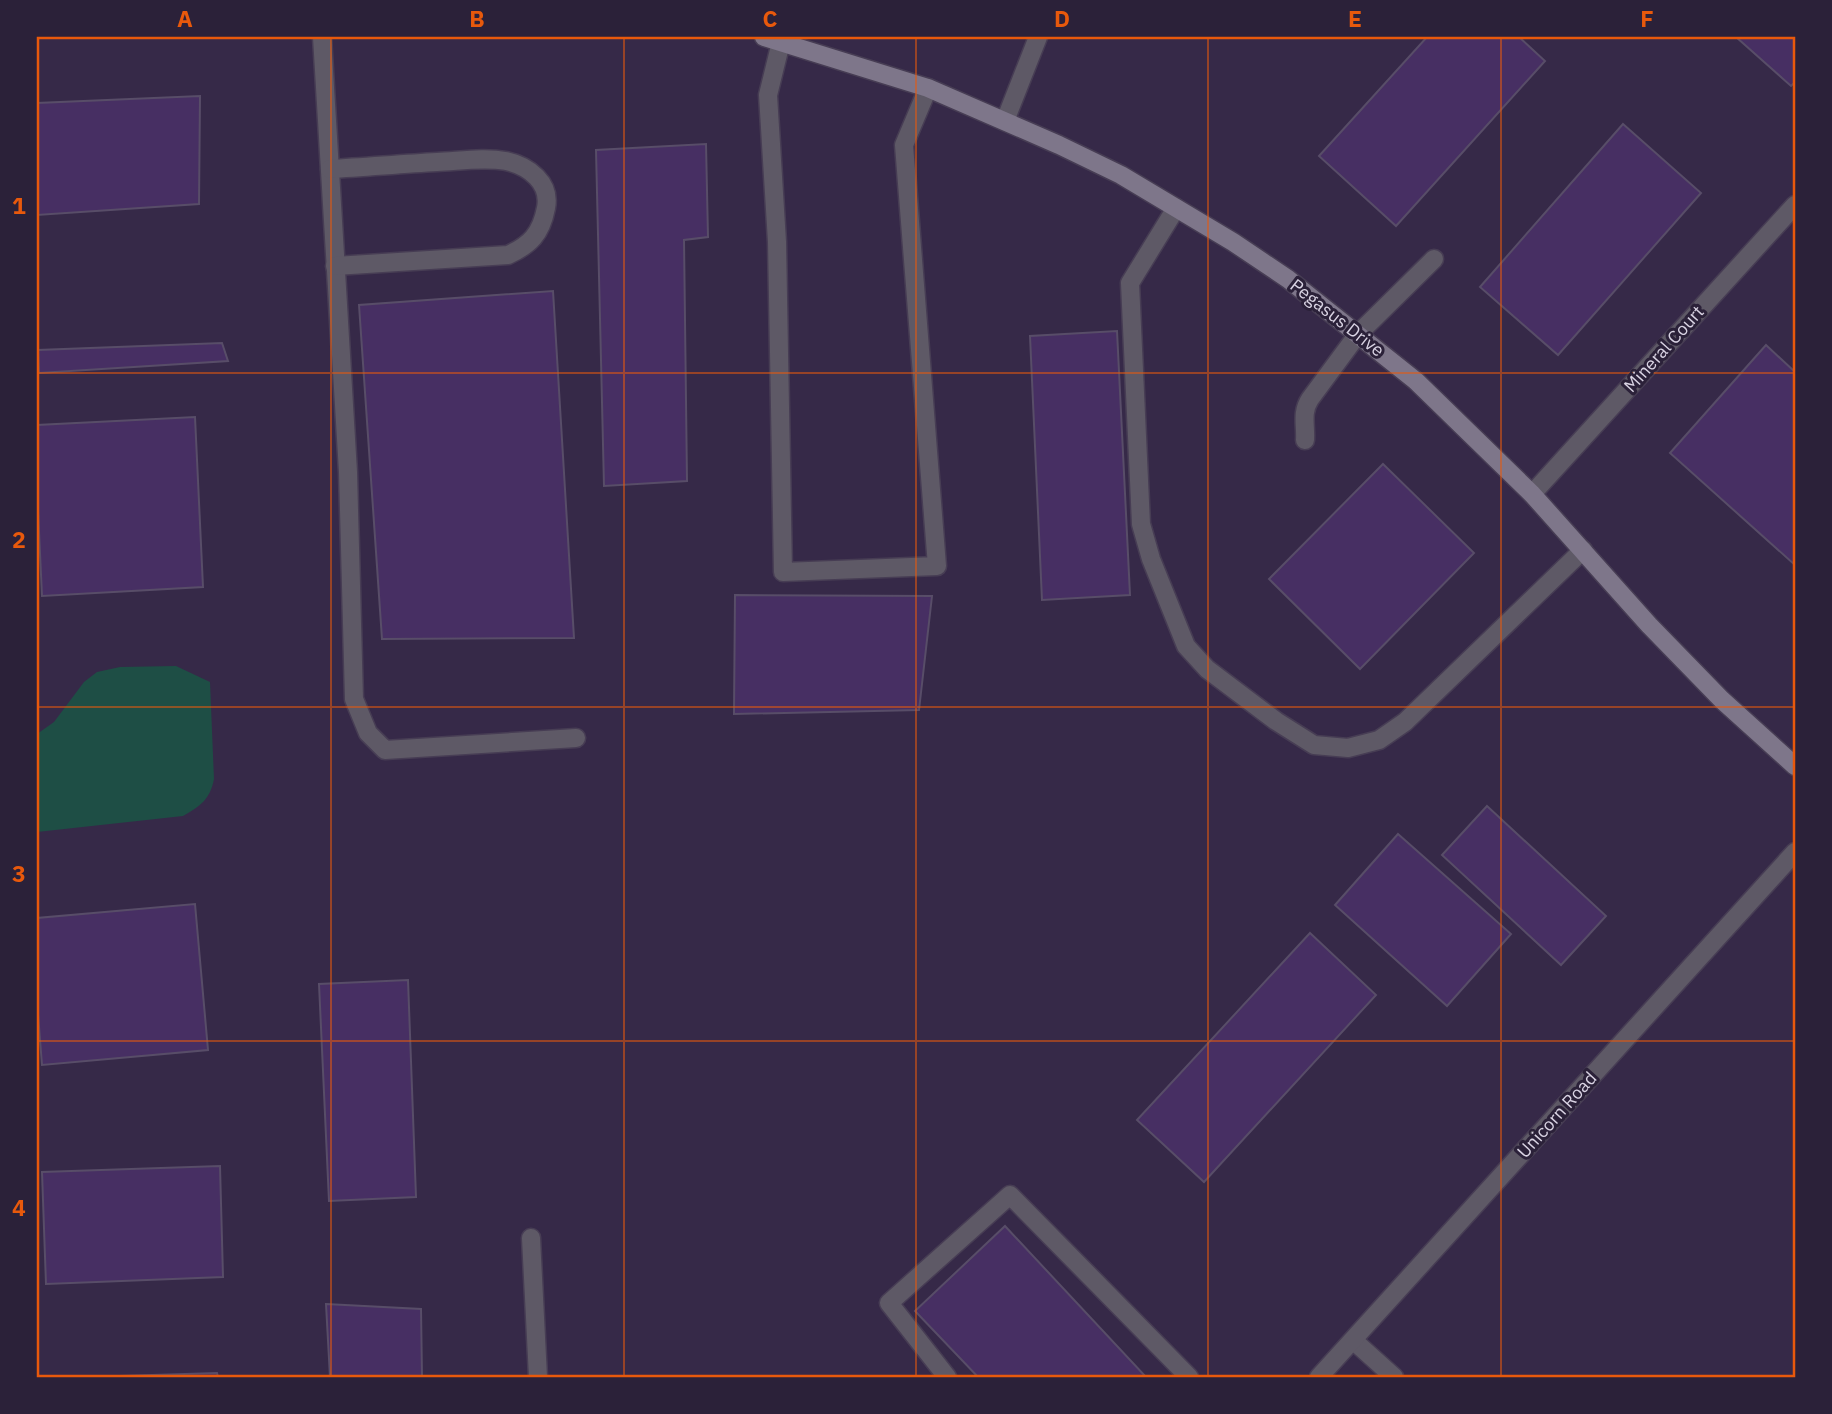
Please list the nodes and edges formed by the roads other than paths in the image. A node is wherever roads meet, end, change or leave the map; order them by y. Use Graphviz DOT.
graph roads {
  1 [pos="322,37"];
  2 [pos="1038,37"];
  3 [pos="773,39"];
  4 [pos="928,88"];
  5 [pos="1005,121"];
  6 [pos="330,169"];
  7 [pos="1795,205"];
  8 [pos="1176,208"];
  9 [pos="1434,258"];
  10 [pos="335,267"];
  11 [pos="1358,334"];
  12 [pos="1305,440"];
  13 [pos="1532,494"];
  14 [pos="1583,550"];
  15 [pos="576,738"];
  16 [pos="1795,766"];
  17 [pos="1795,852"];
  18 [pos="531,1238"];
  19 [pos="1354,1341"];
  20 [pos="538,1377"];
  21 [pos="947,1377"];
  22 [pos="1189,1377"];
  23 [pos="1318,1377"];
  24 [pos="1394,1377"];
  1 -- 6 [label="street"];
  2 -- 5 [label="street"];
  3 -- 4 [label="street, Pegasus Drive"];
  3 -- 4 [label="street"];
  4 -- 5 [label="street, Pegasus Drive"];
  5 -- 8 [label="street, Pegasus Drive"];
  6 -- 10 [label="street"];
  6 -- 10 [label="street"];
  7 -- 13 [label="street, Mineral Court"];
  8 -- 11 [label="street, Pegasus Drive"];
  8 -- 14 [label="street"];
  9 -- 11 [label="street"];
  10 -- 15 [label="street"];
  11 -- 12 [label="street"];
  11 -- 13 [label="street, Pegasus Drive"];
  13 -- 14 [label="street, Pegasus Drive"];
  14 -- 16 [label="street, Pegasus Drive"];
  17 -- 19 [label="street, Unicorn Road"];
  18 -- 20 [label="street"];
  19 -- 23 [label="street, Unicorn Road"];
  19 -- 24 [label="street"];
  21 -- 22 [label="street"];
}
